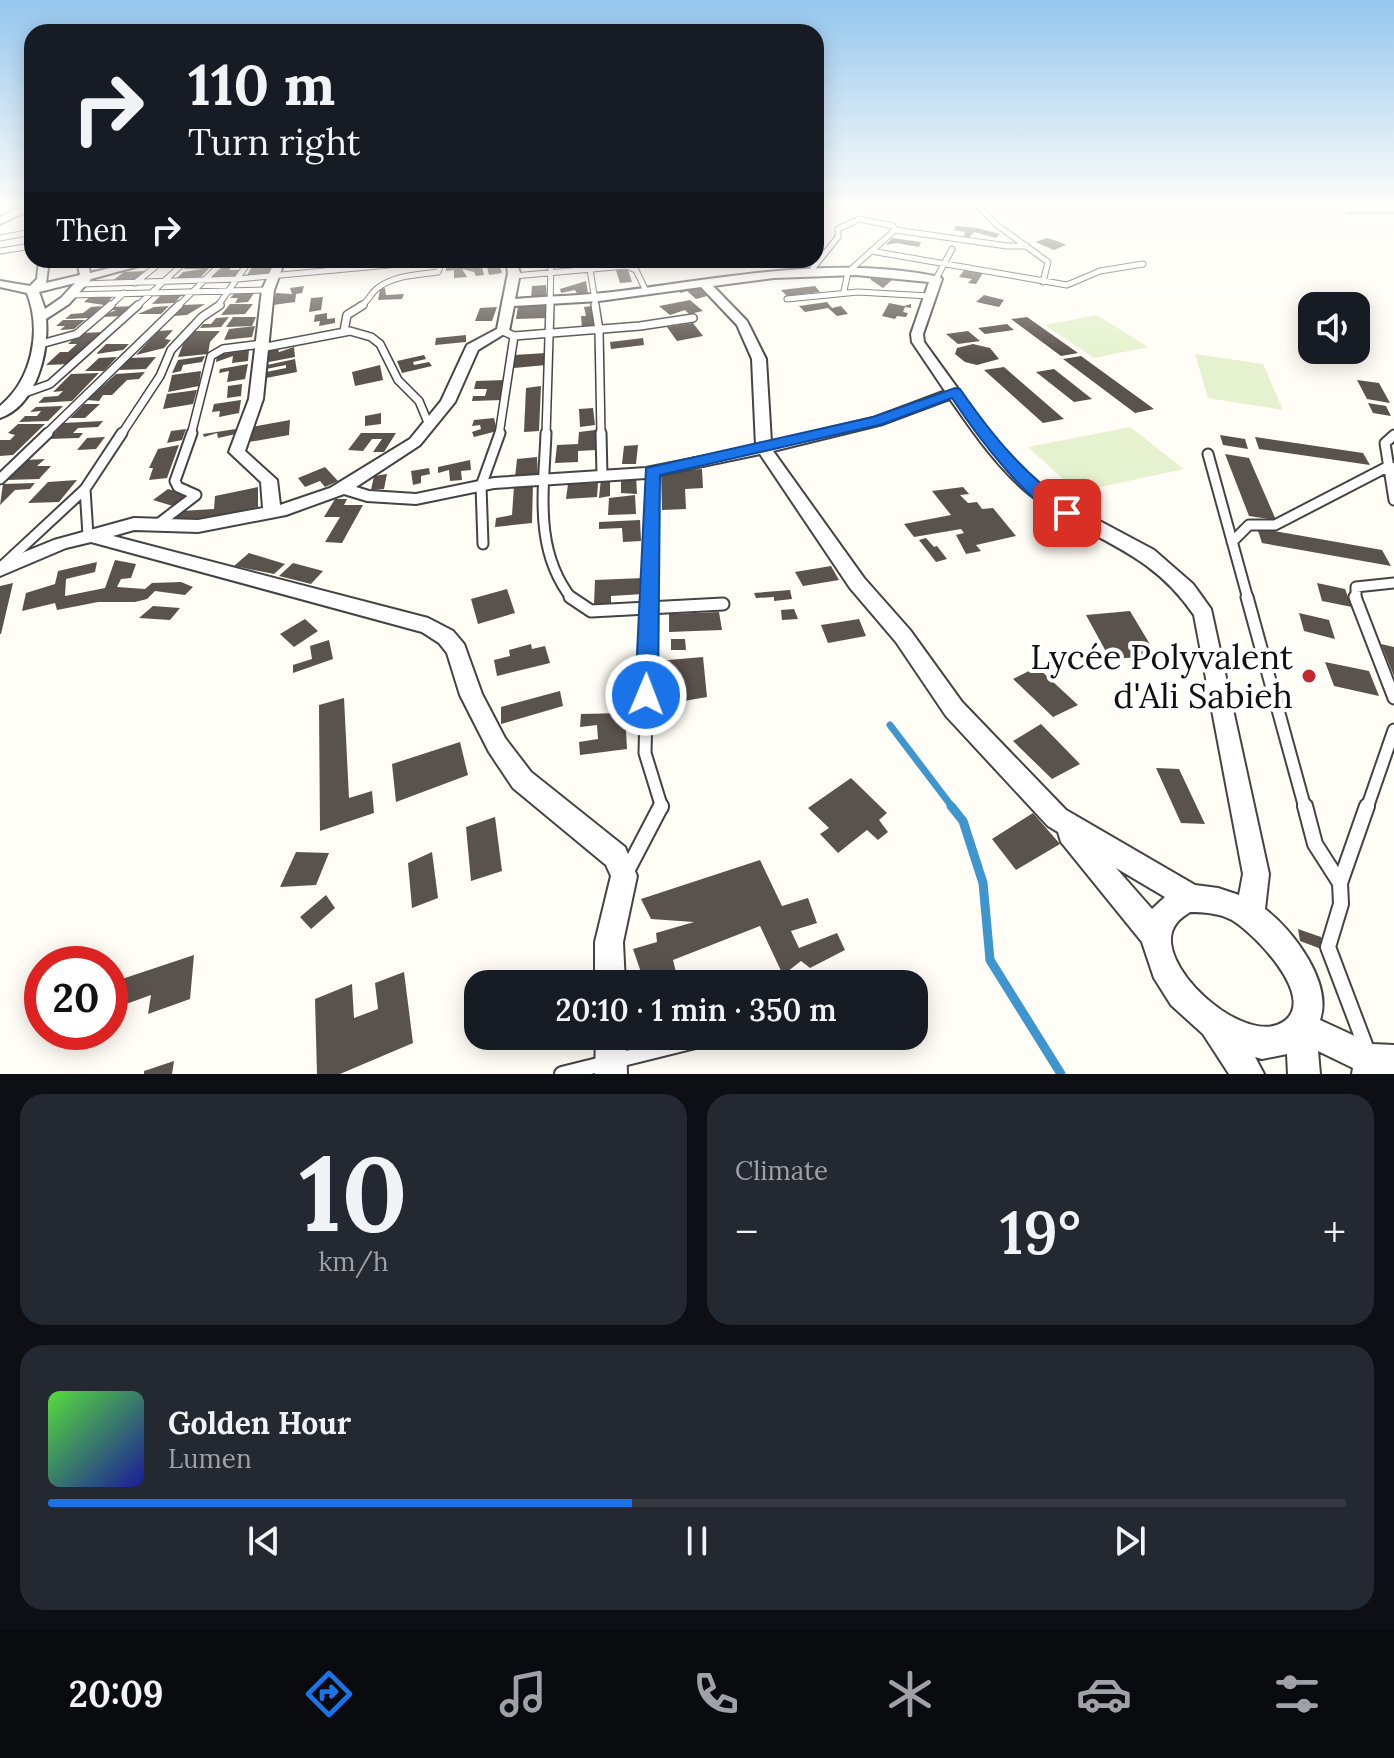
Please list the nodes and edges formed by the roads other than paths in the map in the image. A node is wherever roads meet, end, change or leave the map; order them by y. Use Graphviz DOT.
graph roads {
  1 [pos="866,255"];
  2 [pos="880,255"];
  3 [pos="949,255"];
  4 [pos="1039,255"];
  5 [pos="1143,264"];
  6 [pos="44,268"];
  7 [pos="83,268"];
  8 [pos="110,268"];
  9 [pos="154,268"];
  10 [pos="179,268"];
  11 [pos="217,268"];
  12 [pos="245,268"];
  13 [pos="277,268"];
  14 [pos="330,268"];
  15 [pos="441,268"];
  16 [pos="512,268"];
  17 [pos="551,268"];
  18 [pos="602,268"];
  19 [pos="631,268"];
  20 [pos="813,268"];
  21 [pos="590,269"];
  22 [pos="848,272"];
  23 [pos="551,273"];
  24 [pos="814,273"];
  25 [pos="238,279"];
  26 [pos="204,280"];
  27 [pos="936,280"];
  28 [pos="84,281"];
  29 [pos="167,281"];
  30 [pos="137,282"];
  31 [pos="703,282"];
  32 [pos="1043,282"];
  33 [pos="271,283"];
  34 [pos="0,284"];
  35 [pos="32,290"];
  36 [pos="231,291"];
  37 [pos="646,291"];
  38 [pos="844,291"];
  39 [pos="192,292"];
  40 [pos="123,293"];
  41 [pos="154,293"];
  42 [pos="70,295"];
  43 [pos="595,297"];
  44 [pos="787,299"];
  45 [pos="550,300"];
  46 [pos="508,303"];
  47 [pos="40,318"];
  48 [pos="693,318"];
  49 [pos="599,330"];
  50 [pos="344,331"];
  51 [pos="508,334"];
  52 [pos="549,334"];
  53 [pos="41,344"];
  54 [pos="262,346"];
  55 [pos="955,392"];
  56 [pos="22,394"];
  57 [pos="0,414"];
  58 [pos="429,425"];
  59 [pos="1394,435"];
  60 [pos="764,449"];
  61 [pos="1208,454"];
  62 [pos="1391,467"];
  63 [pos="652,472"];
  64 [pos="602,475"];
  65 [pos="0,479"];
  66 [pos="544,479"];
  67 [pos="481,486"];
  68 [pos="343,488"];
  69 [pos="85,489"];
  70 [pos="1394,500"];
  71 [pos="272,511"];
  72 [pos="158,524"];
  73 [pos="88,535"];
  74 [pos="1232,542"];
  75 [pos="483,544"];
  76 [pos="0,568"];
  77 [pos="1394,583"];
  78 [pos="723,604"];
  79 [pos="648,608"];
  80 [pos="1394,698"];
  81 [pos="1394,730"];
  82 [pos="1057,818"];
  83 [pos="624,876"];
  84 [pos="1340,883"];
  85 [pos="1192,898"];
  86 [pos="1250,915"];
  87 [pos="1156,936"];
  88 [pos="610,970"];
  89 [pos="1210,1022"];
  90 [pos="1301,1027"];
  91 [pos="646,1050"];
  92 [pos="611,1057"];
  93 [pos="1378,1065"];
  94 [pos="562,1074"];
  95 [pos="1248,1074"];
  96 [pos="1304,1074"];
  1 -- 22 [label="lane"];
  2 -- 27 [label="lane"];
  3 -- 27 [label="lane"];
  4 -- 32 [label="lane"];
  5 -- 32 [label="lane"];
  6 -- 35 [label="street"];
  7 -- 28 [label="street"];
  8 -- 28 [label="street"];
  9 -- 30 [label="lane"];
  10 -- 29 [label="lane"];
  11 -- 26 [label="lane"];
  12 -- 25 [label="lane"];
  13 -- 33 [label="street"];
  14 -- 33 [label="lane"];
  15 -- 50 [label="lane"];
  16 -- 23 [label="lane"];
  16 -- 46 [label="street"];
  17 -- 23 [label="lane"];
  18 -- 21 [label="lane"];
  19 -- 37 [label="lane"];
  20 -- 24 [label="lane"];
  21 -- 23 [label="lane"];
  21 -- 43 [label="lane"];
  22 -- 24 [label="street"];
  22 -- 27 [label="street"];
  22 -- 38 [label="lane"];
  23 -- 45 [label="lane"];
  24 -- 31 [label="street"];
  25 -- 26 [label="lane"];
  25 -- 33 [label="lane"];
  25 -- 36 [label="lane"];
  26 -- 29 [label="lane"];
  26 -- 39 [label="lane"];
  27 -- 32 [label="lane"];
  27 -- 38 [label="lane"];
  27 -- 55 [label="street"];
  28 -- 30 [label="lane"];
  28 -- 35 [label="street"];
  28 -- 42 [label="street"];
  29 -- 30 [label="lane"];
  29 -- 41 [label="lane"];
  30 -- 40 [label="lane"];
  31 -- 37 [label="street"];
  31 -- 60 [label="street"];
  33 -- 36 [label="lane"];
  33 -- 54 [label="street"];
  34 -- 35 [label="street"];
  35 -- 47 [label="street"];
  36 -- 39 [label="lane"];
  36 -- 69 [label="lane"];
  37 -- 43 [label="street"];
  38 -- 44 [label="lane"];
  39 -- 41 [label="lane"];
  39 -- 65 [label="lane"];
  40 -- 41 [label="lane"];
  40 -- 42 [label="lane"];
  40 -- 53 [label="lane"];
  41 -- 56 [label="lane"];
  42 -- 47 [label="street"];
  43 -- 45 [label="street"];
  43 -- 49 [label="lane"];
  45 -- 46 [label="street"];
  45 -- 52 [label="lane"];
  46 -- 51 [label="street"];
  47 -- 53 [label="street"];
  48 -- 49 [label="lane"];
  49 -- 52 [label="lane"];
  49 -- 64 [label="lane"];
  50 -- 54 [label="lane"];
  50 -- 58 [label="lane"];
  51 -- 52 [label="lane"];
  51 -- 58 [label="street"];
  51 -- 67 [label="lane"];
  52 -- 66 [label="lane"];
  53 -- 56 [label="street"];
  54 -- 71 [label="street"];
  54 -- 72 [label="lane"];
  55 -- 60 [label="street"];
  55 -- 86 [label="street"];
  56 -- 57 [label="street"];
  58 -- 68 [label="street"];
  59 -- 62 [label="lane"];
  60 -- 63 [label="street"];
  60 -- 82 [label="street"];
  61 -- 74 [label="lane"];
  62 -- 70 [label="lane"];
  62 -- 74 [label="lane"];
  63 -- 64 [label="street"];
  63 -- 79 [label="lane"];
  64 -- 66 [label="street"];
  66 -- 67 [label="street"];
  66 -- 79 [label="lane"];
  67 -- 68 [label="street"];
  67 -- 75 [label="lane"];
  68 -- 71 [label="street"];
  69 -- 73 [label="lane"];
  69 -- 76 [label="lane"];
  71 -- 72 [label="street"];
  72 -- 73 [label="street"];
  73 -- 76 [label="street"];
  73 -- 83 [label="street"];
  74 -- 84 [label="lane"];
  77 -- 80 [label="lane"];
  78 -- 79 [label="lane"];
  79 -- 83 [label="lane"];
  81 -- 84 [label="lane"];
  82 -- 85 [label="street"];
  82 -- 87 [label="street"];
  83 -- 88 [label="street"];
  84 -- 93 [label="lane"];
  85 -- 86 [label="street"];
  85 -- 87 [label="street"];
  86 -- 90 [label="street"];
  87 -- 89 [label="street"];
  89 -- 90 [label="street"];
  89 -- 95 [label="street"];
  90 -- 93 [label="street"];
  90 -- 96 [label="street"];
  91 -- 92 [label="lane"];
  92 -- 94 [label="lane"];
}
